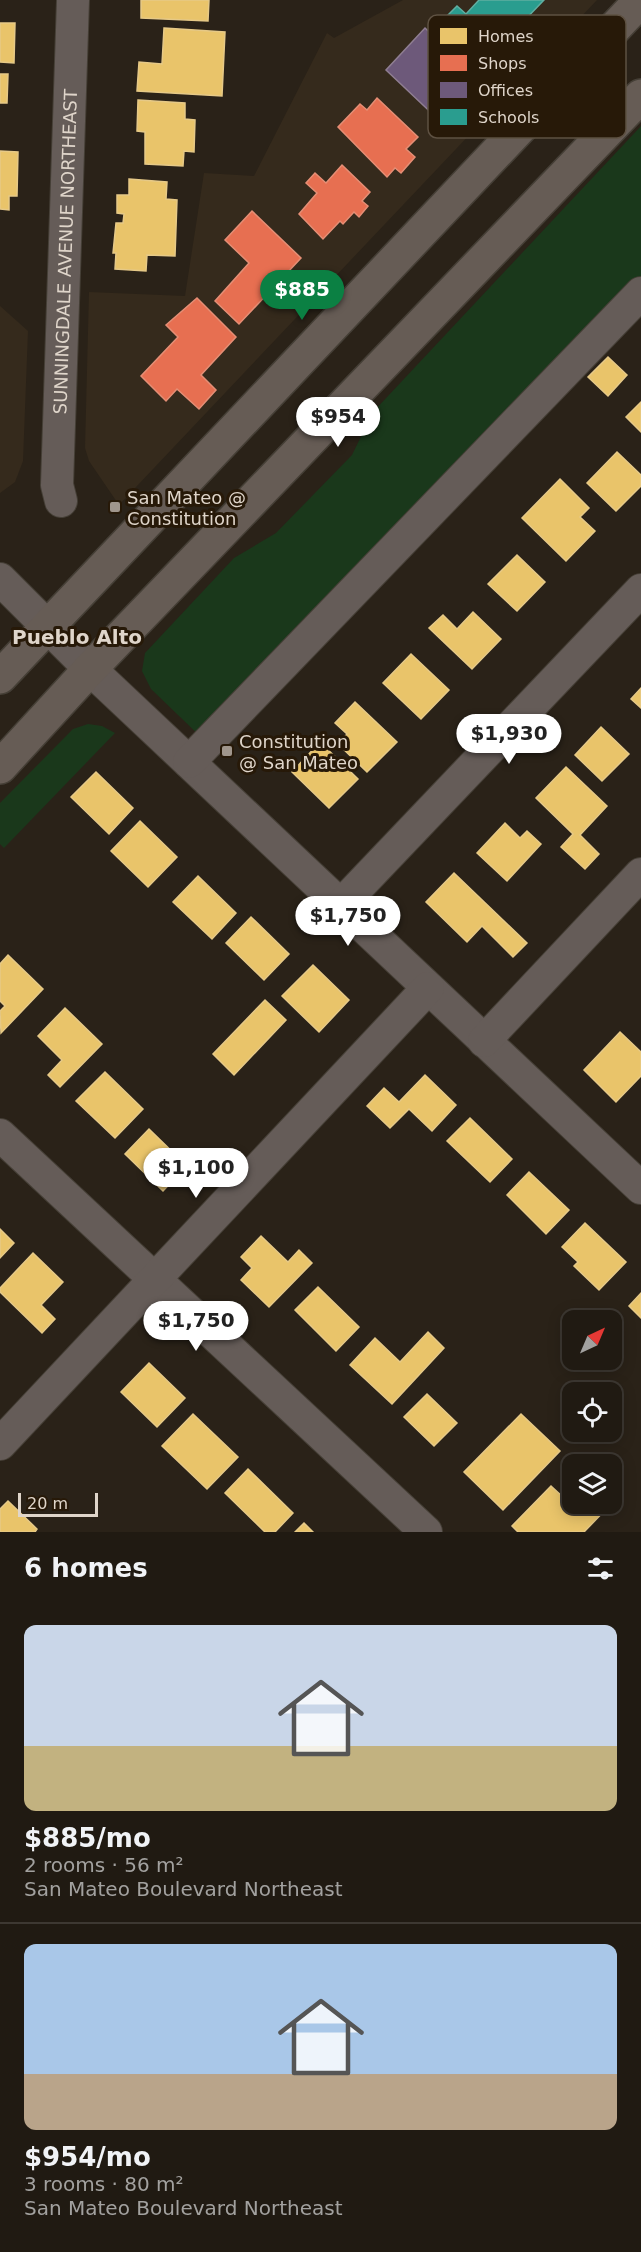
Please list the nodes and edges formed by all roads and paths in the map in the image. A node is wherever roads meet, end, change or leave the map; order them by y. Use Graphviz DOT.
graph roads {
  1 [pos="73,0"];
  2 [pos="641,0"];
  3 [pos="626,16"];
  4 [pos="641,96"];
  5 [pos="626,112"];
  6 [pos="510,138"];
  7 [pos="601,138"];
  8 [pos="641,293"];
  9 [pos="61,501"];
  10 [pos="0,579"];
  11 [pos="641,590"];
  12 [pos="47,627"];
  13 [pos="90,669"];
  14 [pos="0,677"];
  15 [pos="189,762"];
  16 [pos="0,766"];
  17 [pos="641,874"];
  18 [pos="340,906"];
  19 [pos="428,988"];
  20 [pos="484,1041"];
  21 [pos="0,1136"];
  22 [pos="637,1176"];
  23 [pos="154,1280"];
  24 [pos="0,1444"];
  25 [pos="426,1532"];
  1 -- 9 [label="street, SUNNINGDALE AVENUE NORTHEAST"];
  2 -- 3 [label="main road"];
  4 -- 5 [label="main road"];
  6 -- 12 [label="main road"];
  7 -- 13 [label="main road"];
  8 -- 15 [label="street"];
  10 -- 12 [label="street"];
  11 -- 18 [label="street"];
  12 -- 13 [label="street"];
  12 -- 14 [label="main road"];
  13 -- 15 [label="street"];
  13 -- 16 [label="main road"];
  15 -- 18 [label="street"];
  17 -- 20 [label="street"];
  18 -- 19 [label="street"];
  19 -- 20 [label="street"];
  19 -- 23 [label="street"];
  20 -- 22 [label="street"];
  21 -- 23 [label="street"];
  23 -- 24 [label="street"];
  23 -- 25 [label="street"];
}
